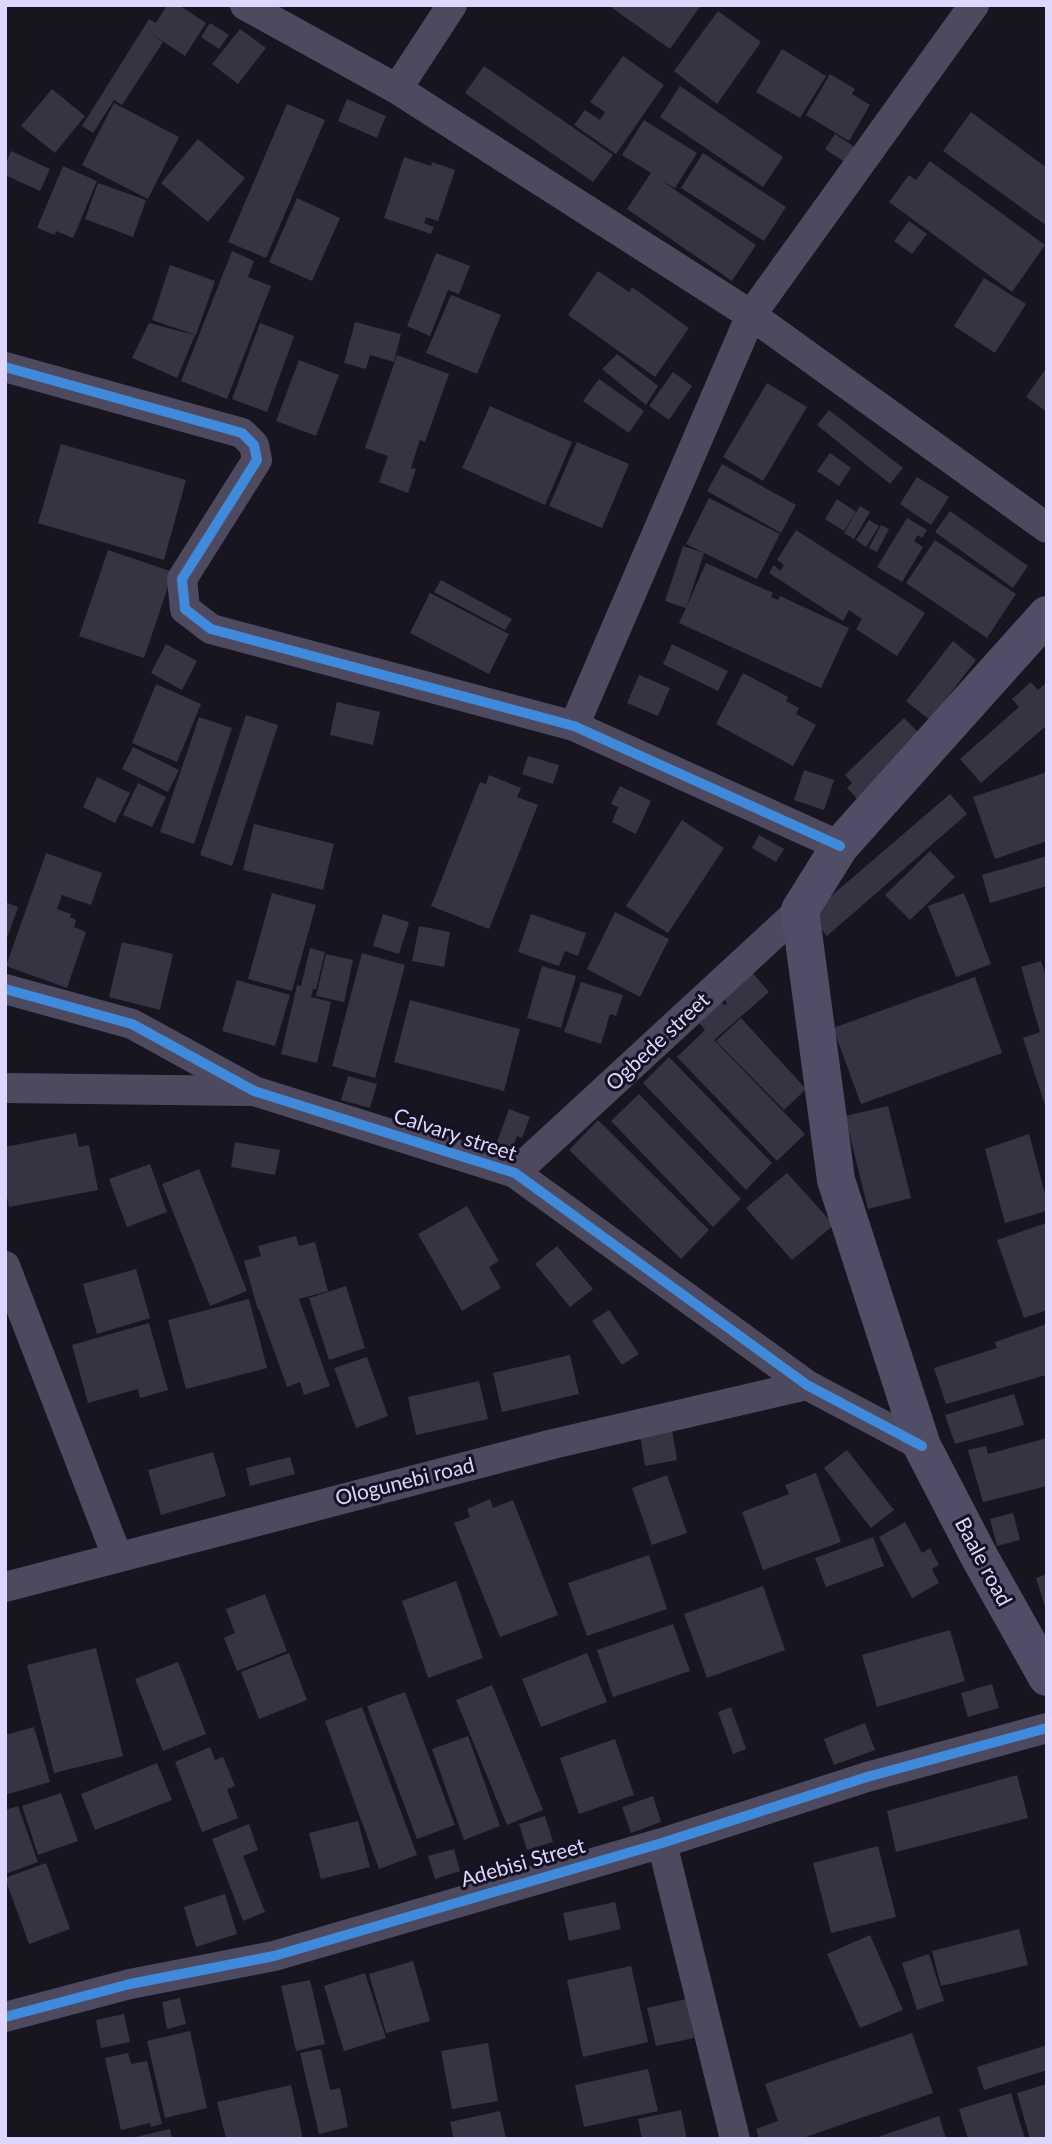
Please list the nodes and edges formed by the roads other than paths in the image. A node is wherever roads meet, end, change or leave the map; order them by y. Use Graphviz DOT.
graph roads {
  1 [pos="245,5"];
  2 [pos="452,5"];
  3 [pos="974,5"];
  4 [pos="397,89"];
  5 [pos="751,315"];
  6 [pos="5,367"];
  7 [pos="1047,528"];
  8 [pos="1047,615"];
  9 [pos="575,726"];
  10 [pos="840,846"];
  11 [pos="800,910"];
  12 [pos="5,989"];
  13 [pos="5,1088"];
  14 [pos="254,1091"];
  15 [pos="515,1173"];
  16 [pos="5,1266"];
  17 [pos="807,1385"];
  18 [pos="922,1446"];
  19 [pos="117,1556"];
  20 [pos="5,1587"];
  21 [pos="1047,1677"];
  22 [pos="1047,1728"];
  23 [pos="662,1843"];
  24 [pos="5,2017"];
  25 [pos="735,2139"];
  1 -- 4 [label="street"];
  2 -- 4 [label="street"];
  3 -- 5 [label="street"];
  4 -- 5 [label="street"];
  5 -- 7 [label="street"];
  5 -- 9 [label="street"];
  6 -- 9 [label="street"];
  8 -- 10 [label="street"];
  9 -- 10 [label="street"];
  10 -- 11 [label="street"];
  11 -- 15 [label="street, Ogbede street"];
  11 -- 18 [label="street, Baale road"];
  12 -- 14 [label="street, Calvary street"];
  13 -- 14 [label="street"];
  14 -- 15 [label="street, Calvary street"];
  15 -- 17 [label="street, Calvary street"];
  16 -- 19 [label="street"];
  17 -- 18 [label="street, Calvary street"];
  17 -- 19 [label="street, Ologunebi road"];
  18 -- 21 [label="street, Baale road"];
  19 -- 20 [label="street, Ologunebi road"];
  22 -- 23 [label="street, Adebisi Street"];
  23 -- 24 [label="street, Adebisi Street"];
  23 -- 25 [label="street"];
}
